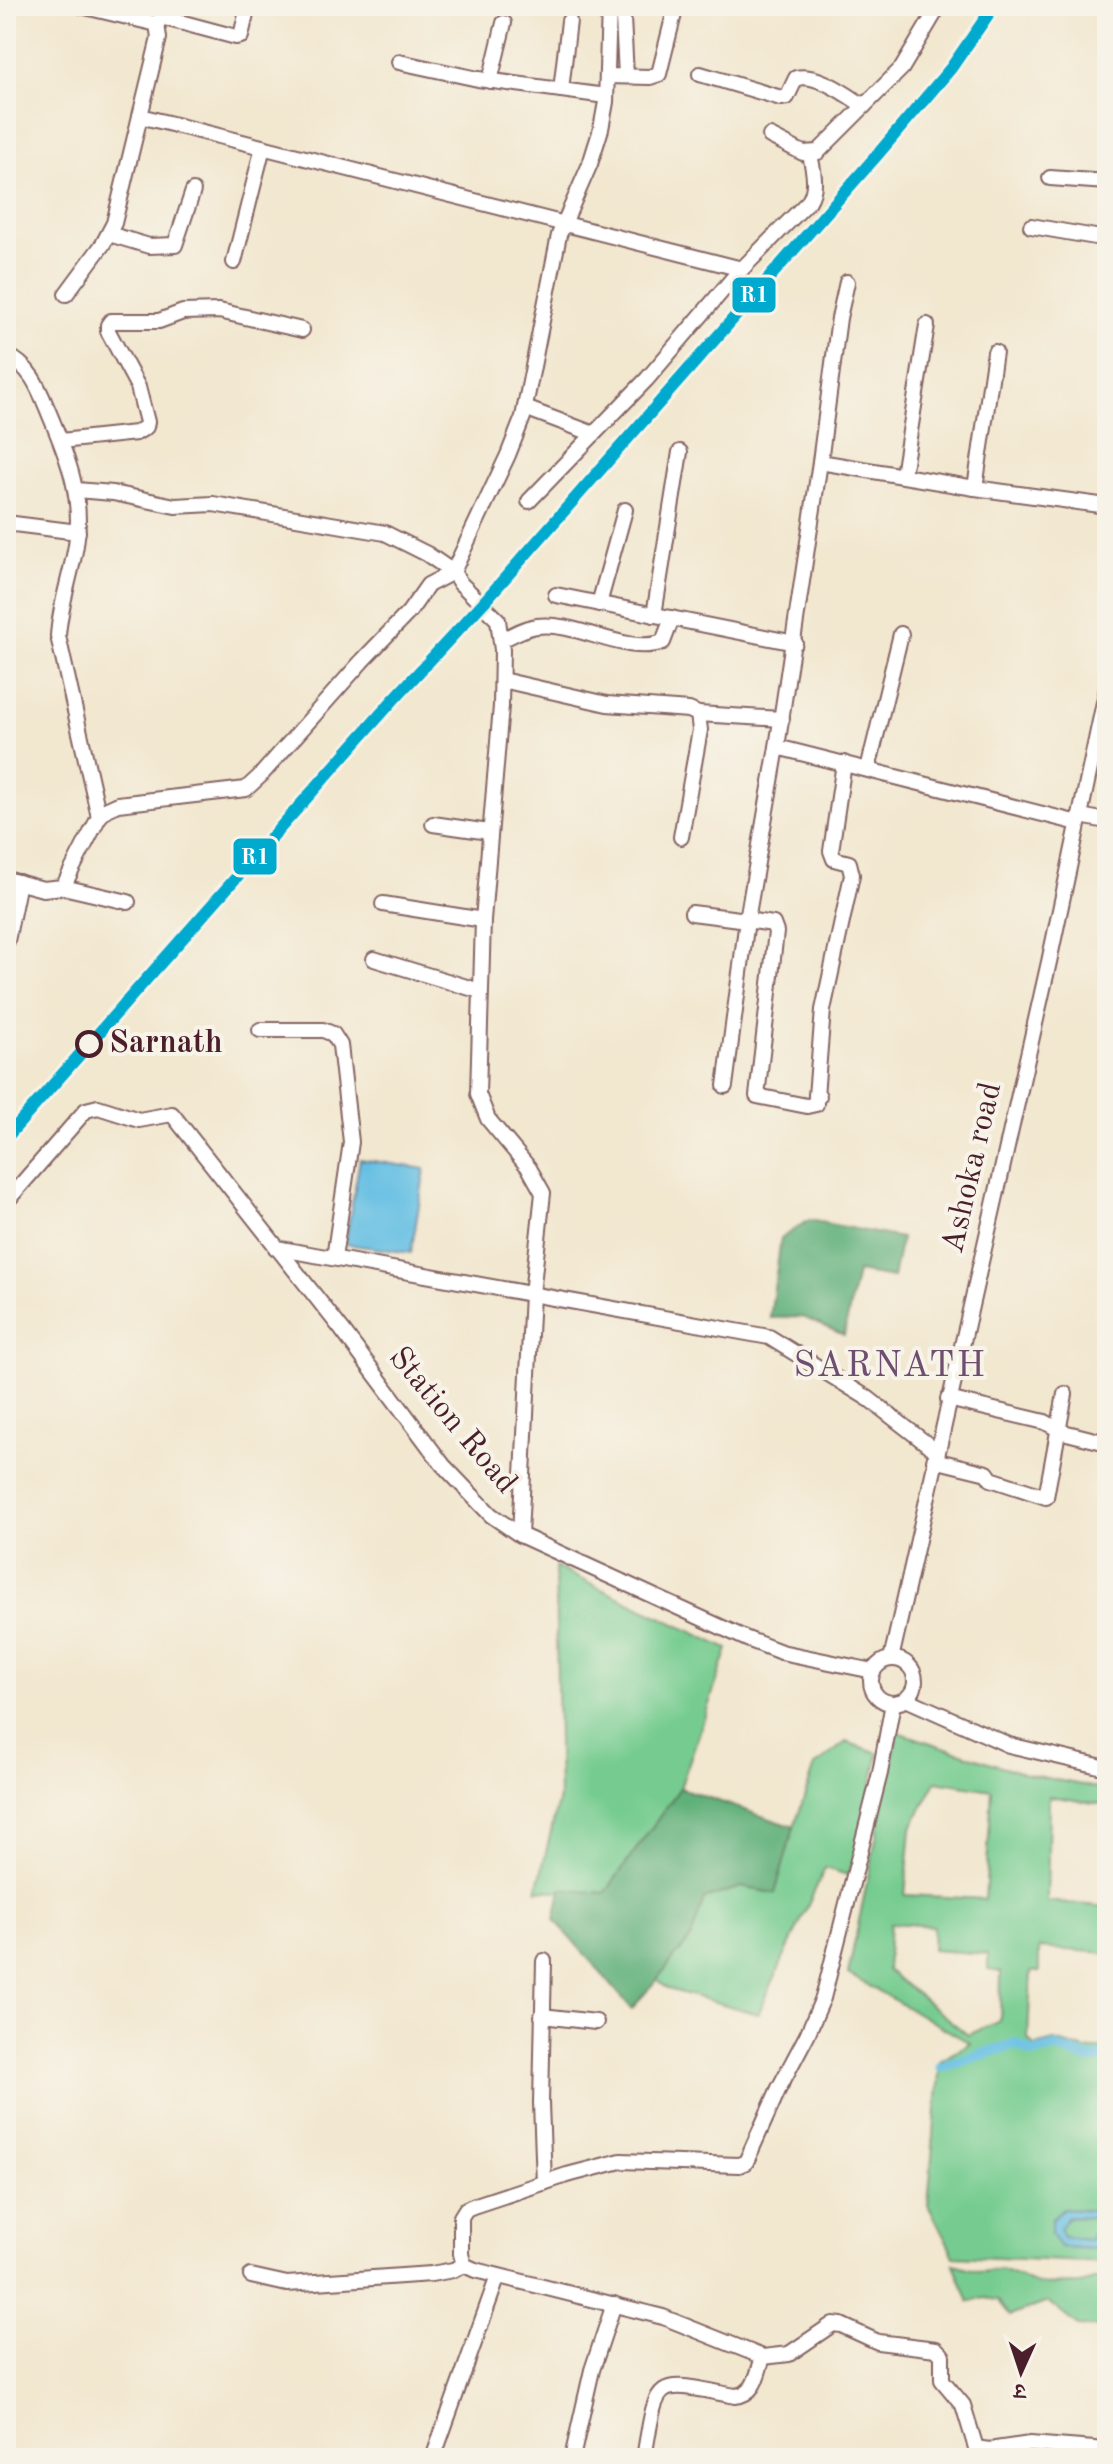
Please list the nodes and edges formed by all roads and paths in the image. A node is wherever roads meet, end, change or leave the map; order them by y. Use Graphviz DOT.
graph roads {
  1 [pos="81,6"];
  2 [pos="248,6"];
  3 [pos="609,6"];
  4 [pos="627,6"];
  5 [pos="676,6"];
  6 [pos="939,6"];
  7 [pos="161,16"];
  8 [pos="569,21"];
  9 [pos="504,23"];
  10 [pos="399,62"];
  11 [pos="700,74"];
  12 [pos="607,76"];
  13 [pos="626,76"];
  14 [pos="490,81"];
  15 [pos="561,90"];
  16 [pos="606,96"];
  17 [pos="864,106"];
  18 [pos="140,116"];
  19 [pos="770,136"];
  20 [pos="263,147"];
  21 [pos="810,154"];
  22 [pos="1050,178"];
  23 [pos="1107,182"];
  24 [pos="193,191"];
  25 [pos="564,222"];
  26 [pos="1031,226"];
  27 [pos="109,234"];
  28 [pos="1107,239"];
  29 [pos="234,262"];
  30 [pos="742,269"];
  31 [pos="847,282"];
  32 [pos="66,294"];
  33 [pos="927,325"];
  34 [pos="302,330"];
  35 [pos="995,352"];
  36 [pos="6,355"];
  37 [pos="525,408"];
  38 [pos="594,434"];
  39 [pos="61,441"];
  40 [pos="680,452"];
  41 [pos="820,462"];
  42 [pos="903,475"];
  43 [pos="975,488"];
  44 [pos="76,490"];
  45 [pos="529,501"];
  46 [pos="1107,506"];
  47 [pos="625,510"];
  48 [pos="6,523"];
  49 [pos="78,532"];
  50 [pos="453,572"];
  51 [pos="556,595"];
  52 [pos="599,604"];
  53 [pos="654,615"];
  54 [pos="672,618"];
  55 [pos="901,634"];
  56 [pos="501,640"];
  57 [pos="795,643"];
  58 [pos="502,680"];
  59 [pos="1107,688"];
  60 [pos="698,714"];
  61 [pos="782,719"];
  62 [pos="777,747"];
  63 [pos="844,763"];
  64 [pos="868,769"];
  65 [pos="99,817"];
  66 [pos="1079,819"];
  67 [pos="1107,821"];
  68 [pos="433,824"];
  69 [pos="489,832"];
  70 [pos="681,837"];
  71 [pos="12,881"];
  72 [pos="63,887"];
  73 [pos="128,902"];
  74 [pos="383,904"];
  75 [pos="692,913"];
  76 [pos="483,920"];
  77 [pos="747,920"];
  78 [pos="7,941"];
  79 [pos="374,959"];
  80 [pos="480,991"];
  81 [pos="260,1030"];
  82 [pos="725,1086"];
  83 [pos="6,1202"];
  84 [pos="276,1248"];
  85 [pos="334,1258"];
  86 [pos="532,1294"];
  87 [pos="1065,1394"];
  88 [pos="948,1399"];
  89 [pos="1058,1430"];
  90 [pos="1107,1443"];
  91 [pos="935,1456"];
  92 [pos="520,1535"];
  93 [pos="891,1659"];
  94 [pos="873,1671"];
  95 [pos="900,1701"];
  96 [pos="1107,1768"];
  97 [pos="544,1961"];
  98 [pos="542,2016"];
  99 [pos="596,2022"];
  100 [pos="544,2183"];
  101 [pos="464,2265"];
  102 [pos="251,2276"];
  103 [pos="498,2276"];
  104 [pos="614,2304"];
  105 [pos="763,2357"];
  106 [pos="1107,2450"];
  107 [pos="1001,2452"];
  108 [pos="433,2458"];
  109 [pos="572,2458"];
  110 [pos="644,2458"];
  1 -- 7 [label="street"];
  2 -- 7 [label="street"];
  3 -- 12 [label="street"];
  4 -- 13 [label="street"];
  5 -- 13 [label="street"];
  6 -- 17 [label="street"];
  7 -- 18 [label="street"];
  8 -- 15 [label="street"];
  9 -- 14 [label="street"];
  10 -- 14 [label="street"];
  11 -- 17 [label="street"];
  12 -- 13 [label="street"];
  12 -- 16 [label="street"];
  14 -- 15 [label="street"];
  15 -- 16 [label="street"];
  16 -- 25 [label="street"];
  17 -- 21 [label="street"];
  18 -- 20 [label="street"];
  18 -- 27 [label="street"];
  19 -- 21 [label="street"];
  20 -- 25 [label="street"];
  20 -- 29 [label="street"];
  21 -- 30 [label="street"];
  22 -- 23 [label="street"];
  24 -- 27 [label="street"];
  25 -- 30 [label="street"];
  25 -- 37 [label="street"];
  26 -- 28 [label="street"];
  27 -- 32 [label="street"];
  30 -- 38 [label="street"];
  31 -- 41 [label="street"];
  33 -- 42 [label="street"];
  34 -- 39 [label="street"];
  35 -- 43 [label="street"];
  36 -- 39 [label="street"];
  37 -- 38 [label="street"];
  37 -- 50 [label="street"];
  38 -- 45 [label="street"];
  39 -- 44 [label="street"];
  40 -- 53 [label="street"];
  41 -- 42 [label="street"];
  41 -- 57 [label="street"];
  42 -- 43 [label="street"];
  43 -- 46 [label="street"];
  44 -- 49 [label="street"];
  44 -- 50 [label="street"];
  47 -- 52 [label="street"];
  48 -- 49 [label="street"];
  49 -- 65 [label="street"];
  50 -- 56 [label="street"];
  50 -- 65 [label="street"];
  51 -- 52 [label="street"];
  52 -- 53 [label="street"];
  53 -- 54 [label="street"];
  54 -- 56 [label="street"];
  54 -- 57 [label="street"];
  55 -- 64 [label="street"];
  56 -- 58 [label="street"];
  57 -- 61 [label="street"];
  58 -- 60 [label="street"];
  58 -- 69 [label="street"];
  59 -- 66 [label="street, Ashoka road"];
  60 -- 61 [label="street"];
  60 -- 70 [label="street"];
  61 -- 62 [label="street"];
  62 -- 63 [label="street"];
  62 -- 77 [label="street"];
  63 -- 64 [label="street"];
  63 -- 77 [label="street"];
  64 -- 66 [label="street"];
  65 -- 72 [label="street"];
  66 -- 67 [label="street"];
  66 -- 88 [label="street, Ashoka road"];
  68 -- 69 [label="street"];
  69 -- 76 [label="street"];
  71 -- 72 [label="street"];
  71 -- 78 [label="street"];
  72 -- 73 [label="street"];
  74 -- 76 [label="street"];
  75 -- 77 [label="street"];
  76 -- 80 [label="street"];
  77 -- 82 [label="street"];
  79 -- 80 [label="street"];
  80 -- 86 [label="street"];
  81 -- 85 [label="street"];
  83 -- 84 [label="street, Station Road"];
  84 -- 85 [label="street"];
  84 -- 92 [label="street, Station Road"];
  85 -- 86 [label="street"];
  86 -- 91 [label="street"];
  86 -- 92 [label="street"];
  87 -- 89 [label="street"];
  88 -- 89 [label="street"];
  88 -- 91 [label="street, Ashoka road"];
  89 -- 90 [label="street"];
  89 -- 91 [label="street"];
  91 -- 93 [label="street, Ashoka road"];
  92 -- 94 [label="street, Station Road"];
  93 -- 94 [label="street"];
  93 -- 95 [label="street"];
  94 -- 95 [label="street"];
  95 -- 96 [label="street"];
  95 -- 100 [label="street"];
  97 -- 98 [label="street"];
  98 -- 99 [label="street"];
  98 -- 100 [label="street"];
  100 -- 101 [label="street"];
  101 -- 102 [label="street"];
  101 -- 103 [label="street"];
  103 -- 104 [label="street"];
  103 -- 108 [label="street"];
  104 -- 105 [label="street"];
  104 -- 109 [label="street"];
  105 -- 107 [label="street"];
  105 -- 110 [label="street"];
  106 -- 107 [label="street"];
}
